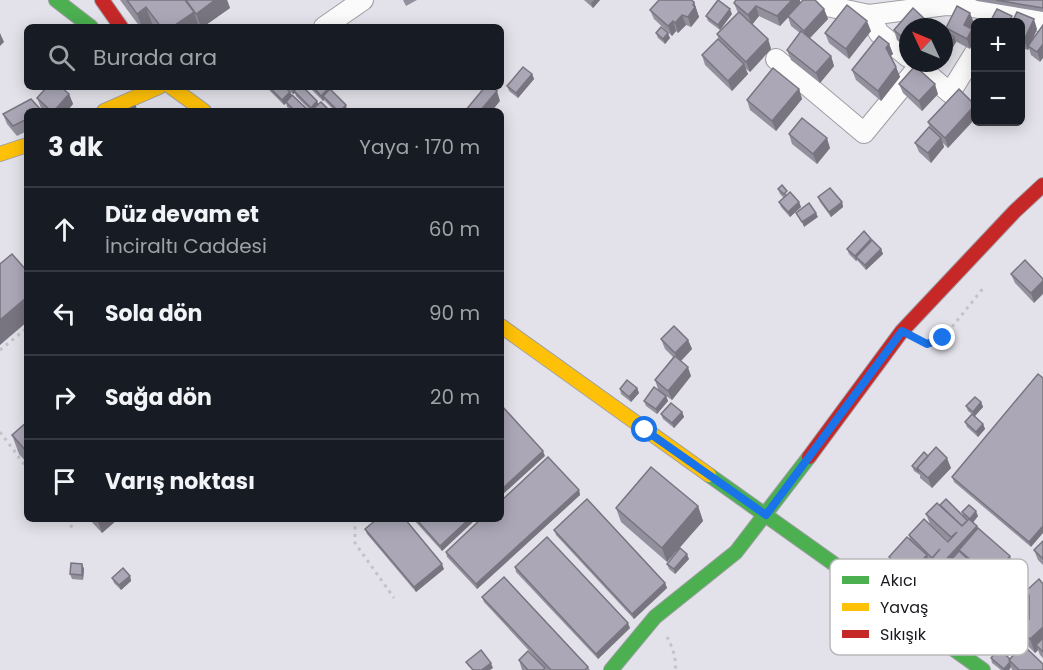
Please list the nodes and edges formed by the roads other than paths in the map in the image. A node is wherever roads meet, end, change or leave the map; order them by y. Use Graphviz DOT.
graph roads {
  1 [pos="56,0"];
  2 [pos="102,0"];
  3 [pos="363,0"];
  4 [pos="799,0"];
  5 [pos="869,15"];
  6 [pos="997,17"];
  7 [pos="1043,22"];
  8 [pos="88,24"];
  9 [pos="119,24"];
  10 [pos="328,24"];
  11 [pos="899,50"];
  12 [pos="971,58"];
  13 [pos="776,60"];
  14 [pos="907,72"];
  15 [pos="926,72"];
  16 [pos="152,90"];
  17 [pos="175,90"];
  18 [pos="111,108"];
  19 [pos="200,108"];
  20 [pos="24,146"];
  21 [pos="0,154"];
  22 [pos="1043,185"];
  23 [pos="504,328"];
  24 [pos="766,515"];
  25 [pos="830,561"];
  26 [pos="962,655"];
  27 [pos="611,670"];
  28 [pos="983,670"];
  1 -- 8 [label="street"];
  2 -- 9 [label="street"];
  3 -- 10 [label="street"];
  4 -- 5 [label="street"];
  5 -- 6 [label="street"];
  5 -- 11 [label="street"];
  6 -- 7 [label="street"];
  12 -- 15 [label="street"];
  13 -- 14 [label="street"];
  16 -- 18 [label="street"];
  17 -- 19 [label="street"];
  20 -- 21 [label="street"];
  22 -- 24 [label="street"];
  23 -- 24 [label="street"];
  24 -- 25 [label="street"];
  24 -- 27 [label="street"];
  26 -- 28 [label="street"];
}
